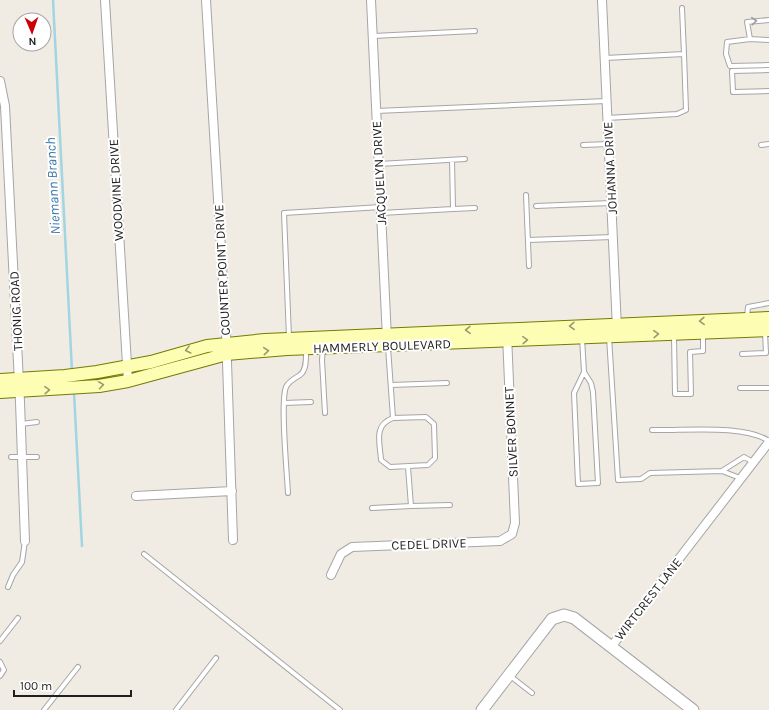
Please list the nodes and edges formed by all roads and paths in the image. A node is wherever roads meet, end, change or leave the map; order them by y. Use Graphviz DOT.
graph roads {
  1 [pos="105,0"];
  2 [pos="206,0"];
  3 [pos="371,0"];
  4 [pos="602,0"];
  5 [pos="682,8"];
  6 [pos="769,20"];
  7 [pos="475,31"];
  8 [pos="373,36"];
  9 [pos="750,39"];
  10 [pos="769,40"];
  11 [pos="684,54"];
  12 [pos="604,58"];
  13 [pos="769,65"];
  14 [pos="769,70"];
  15 [pos="0,81"];
  16 [pos="769,91"];
  17 [pos="606,101"];
  18 [pos="376,111"];
  19 [pos="607,118"];
  20 [pos="609,144"];
  21 [pos="769,144"];
  22 [pos="583,145"];
  23 [pos="761,145"];
  24 [pos="465,159"];
  25 [pos="452,160"];
  26 [pos="379,164"];
  27 [pos="526,195"];
  28 [pos="611,203"];
  29 [pos="536,206"];
  30 [pos="475,208"];
  31 [pos="453,209"];
  32 [pos="381,210"];
  33 [pos="613,237"];
  34 [pos="528,240"];
  35 [pos="529,266"];
  36 [pos="769,303"];
  37 [pos="769,318"];
  38 [pos="747,319"];
  39 [pos="727,326"];
  40 [pos="507,329"];
  41 [pos="767,330"];
  42 [pos="614,332"];
  43 [pos="703,332"];
  44 [pos="387,334"];
  45 [pos="673,334"];
  46 [pos="289,338"];
  47 [pos="582,338"];
  48 [pos="507,341"];
  49 [pos="388,346"];
  50 [pos="306,348"];
  51 [pos="323,348"];
  52 [pos="227,349"];
  53 [pos="742,354"];
  54 [pos="127,367"];
  55 [pos="584,372"];
  56 [pos="19,379"];
  57 [pos="0,380"];
  58 [pos="128,381"];
  59 [pos="447,383"];
  60 [pos="391,385"];
  61 [pos="740,388"];
  62 [pos="769,388"];
  63 [pos="0,392"];
  64 [pos="20,392"];
  65 [pos="311,402"];
  66 [pos="284,403"];
  67 [pos="325,413"];
  68 [pos="393,418"];
  69 [pos="36,422"];
  70 [pos="21,424"];
  71 [pos="652,430"];
  72 [pos="769,442"];
  73 [pos="22,456"];
  74 [pos="12,457"];
  75 [pos="37,457"];
  76 [pos="753,462"];
  77 [pos="408,467"];
  78 [pos="722,470"];
  79 [pos="741,479"];
  80 [pos="232,491"];
  81 [pos="288,493"];
  82 [pos="136,496"];
  83 [pos="450,505"];
  84 [pos="411,506"];
  85 [pos="372,508"];
  86 [pos="512,534"];
  87 [pos="233,540"];
  88 [pos="25,541"];
  89 [pos="144,554"];
  90 [pos="330,575"];
  91 [pos="8,587"];
  92 [pos="18,618"];
  93 [pos="0,641"];
  94 [pos="611,647"];
  95 [pos="216,658"];
  96 [pos="0,662"];
  97 [pos="78,667"];
  98 [pos="508,675"];
  99 [pos="0,676"];
  100 [pos="532,693"];
  101 [pos="44,710"];
  102 [pos="176,710"];
  103 [pos="340,710"];
  104 [pos="482,710"];
  105 [pos="693,710"];
  1 -- 54 [label="street, WOODVINE DRIVE"];
  2 -- 52 [label="street, COUNTER POINT DRIVE"];
  3 -- 8 [label="street, JACQUELYN DRIVE"];
  4 -- 12 [label="street, JOHANNA DRIVE"];
  5 -- 11 [label="lane"];
  9 -- 6 [label="lane, one-way"];
  7 -- 8 [label="lane"];
  8 -- 18 [label="street, JACQUELYN DRIVE"];
  9 -- 10 [label="lane"];
  9 -- 13 [label="lane"];
  11 -- 12 [label="lane"];
  11 -- 19 [label="lane"];
  12 -- 17 [label="street, JOHANNA DRIVE"];
  14 -- 16 [label="lane"];
  15 -- 56 [label="street, THONIG ROAD"];
  17 -- 18 [label="lane"];
  17 -- 19 [label="street, JOHANNA DRIVE"];
  18 -- 26 [label="street, JACQUELYN DRIVE"];
  19 -- 20 [label="street, JOHANNA DRIVE"];
  20 -- 22 [label="lane"];
  20 -- 28 [label="street, JOHANNA DRIVE"];
  21 -- 23 [label="lane"];
  24 -- 25 [label="lane"];
  25 -- 26 [label="lane"];
  25 -- 31 [label="lane"];
  26 -- 32 [label="street, JACQUELYN DRIVE"];
  27 -- 34 [label="lane"];
  28 -- 29 [label="lane"];
  28 -- 33 [label="street, JOHANNA DRIVE"];
  30 -- 31 [label="lane"];
  31 -- 32 [label="lane"];
  32 -- 44 [label="street, JACQUELYN DRIVE"];
  32 -- 46 [label="lane"];
  33 -- 34 [label="lane"];
  33 -- 42 [label="street, JOHANNA DRIVE"];
  34 -- 35 [label="lane"];
  36 -- 38 [label="lane"];
  37 -- 38 [label="main road, HAMMERLY BOULEVARD"];
  38 -- 39 [label="main road, HAMMERLY BOULEVARD"];
  39 -- 41 [label="main road, HAMMERLY BOULEVARD"];
  39 -- 42 [label="main road, HAMMERLY BOULEVARD, one-way"];
  39 -- 43 [label="main road, HAMMERLY BOULEVARD"];
  42 -- 40 [label="main road, HAMMERLY BOULEVARD, one-way"];
  40 -- 44 [label="main road, HAMMERLY BOULEVARD, one-way"];
  40 -- 48 [label="street, SILVER BONNET"];
  41 -- 53 [label="lane"];
  42 -- 45 [label="main road, HAMMERLY BOULEVARD, one-way"];
  42 -- 47 [label="main road, HAMMERLY BOULEVARD"];
  42 -- 78 [label="lane"];
  43 -- 45 [label="main road, HAMMERLY BOULEVARD"];
  43 -- 45 [label="lane"];
  44 -- 46 [label="main road, HAMMERLY BOULEVARD"];
  44 -- 49 [label="street, JACQUELYN DRIVE"];
  46 -- 52 [label="main road, HAMMERLY BOULEVARD"];
  48 -- 47 [label="main road, HAMMERLY BOULEVARD, one-way"];
  47 -- 55 [label="lane"];
  48 -- 49 [label="main road, HAMMERLY BOULEVARD"];
  48 -- 86 [label="street, SILVER BONNET"];
  49 -- 51 [label="main road, HAMMERLY BOULEVARD"];
  49 -- 60 [label="lane"];
  50 -- 51 [label="main road, HAMMERLY BOULEVARD"];
  52 -- 50 [label="main road, HAMMERLY BOULEVARD, one-way"];
  50 -- 66 [label="lane"];
  51 -- 67 [label="lane"];
  52 -- 54 [label="main road, HAMMERLY BOULEVARD, one-way"];
  52 -- 58 [label="main road, HAMMERLY BOULEVARD"];
  52 -- 80 [label="street, COUNTER POINT DRIVE"];
  54 -- 56 [label="main road, HAMMERLY BOULEVARD"];
  54 -- 58 [label="street, WOODVINE DRIVE"];
  55 -- 55 [label="lane"];
  56 -- 57 [label="main road, HAMMERLY BOULEVARD"];
  56 -- 64 [label="street, THONIG ROAD"];
  64 -- 58 [label="main road, HAMMERLY BOULEVARD, one-way"];
  59 -- 60 [label="lane"];
  60 -- 68 [label="lane"];
  61 -- 62 [label="lane"];
  63 -- 64 [label="main road, HAMMERLY BOULEVARD"];
  64 -- 70 [label="street, THONIG ROAD"];
  65 -- 66 [label="lane"];
  66 -- 81 [label="lane"];
  68 -- 77 [label="lane"];
  68 -- 77 [label="lane"];
  69 -- 70 [label="lane"];
  70 -- 73 [label="street, THONIG ROAD"];
  71 -- 72 [label="lane"];
  72 -- 76 [label="street, WIRTCREST LANE"];
  73 -- 74 [label="lane"];
  73 -- 75 [label="lane"];
  73 -- 88 [label="street, THONIG ROAD"];
  76 -- 78 [label="lane"];
  76 -- 79 [label="street, WIRTCREST LANE"];
  77 -- 84 [label="lane"];
  78 -- 79 [label="lane"];
  79 -- 94 [label="street, WIRTCREST LANE"];
  80 -- 82 [label="street"];
  80 -- 87 [label="street, COUNTER POINT DRIVE"];
  83 -- 84 [label="lane"];
  84 -- 85 [label="lane"];
  86 -- 90 [label="street, CEDEL DRIVE"];
  88 -- 91 [label="lane"];
  89 -- 103 [label="lane"];
  92 -- 93 [label="lane"];
  94 -- 98 [label="street, WIRTCREST LANE"];
  94 -- 105 [label="street"];
  95 -- 102 [label="lane"];
  96 -- 99 [label="lane"];
  97 -- 101 [label="lane"];
  98 -- 100 [label="lane"];
  98 -- 104 [label="street, WIRTCREST LANE"];
}
